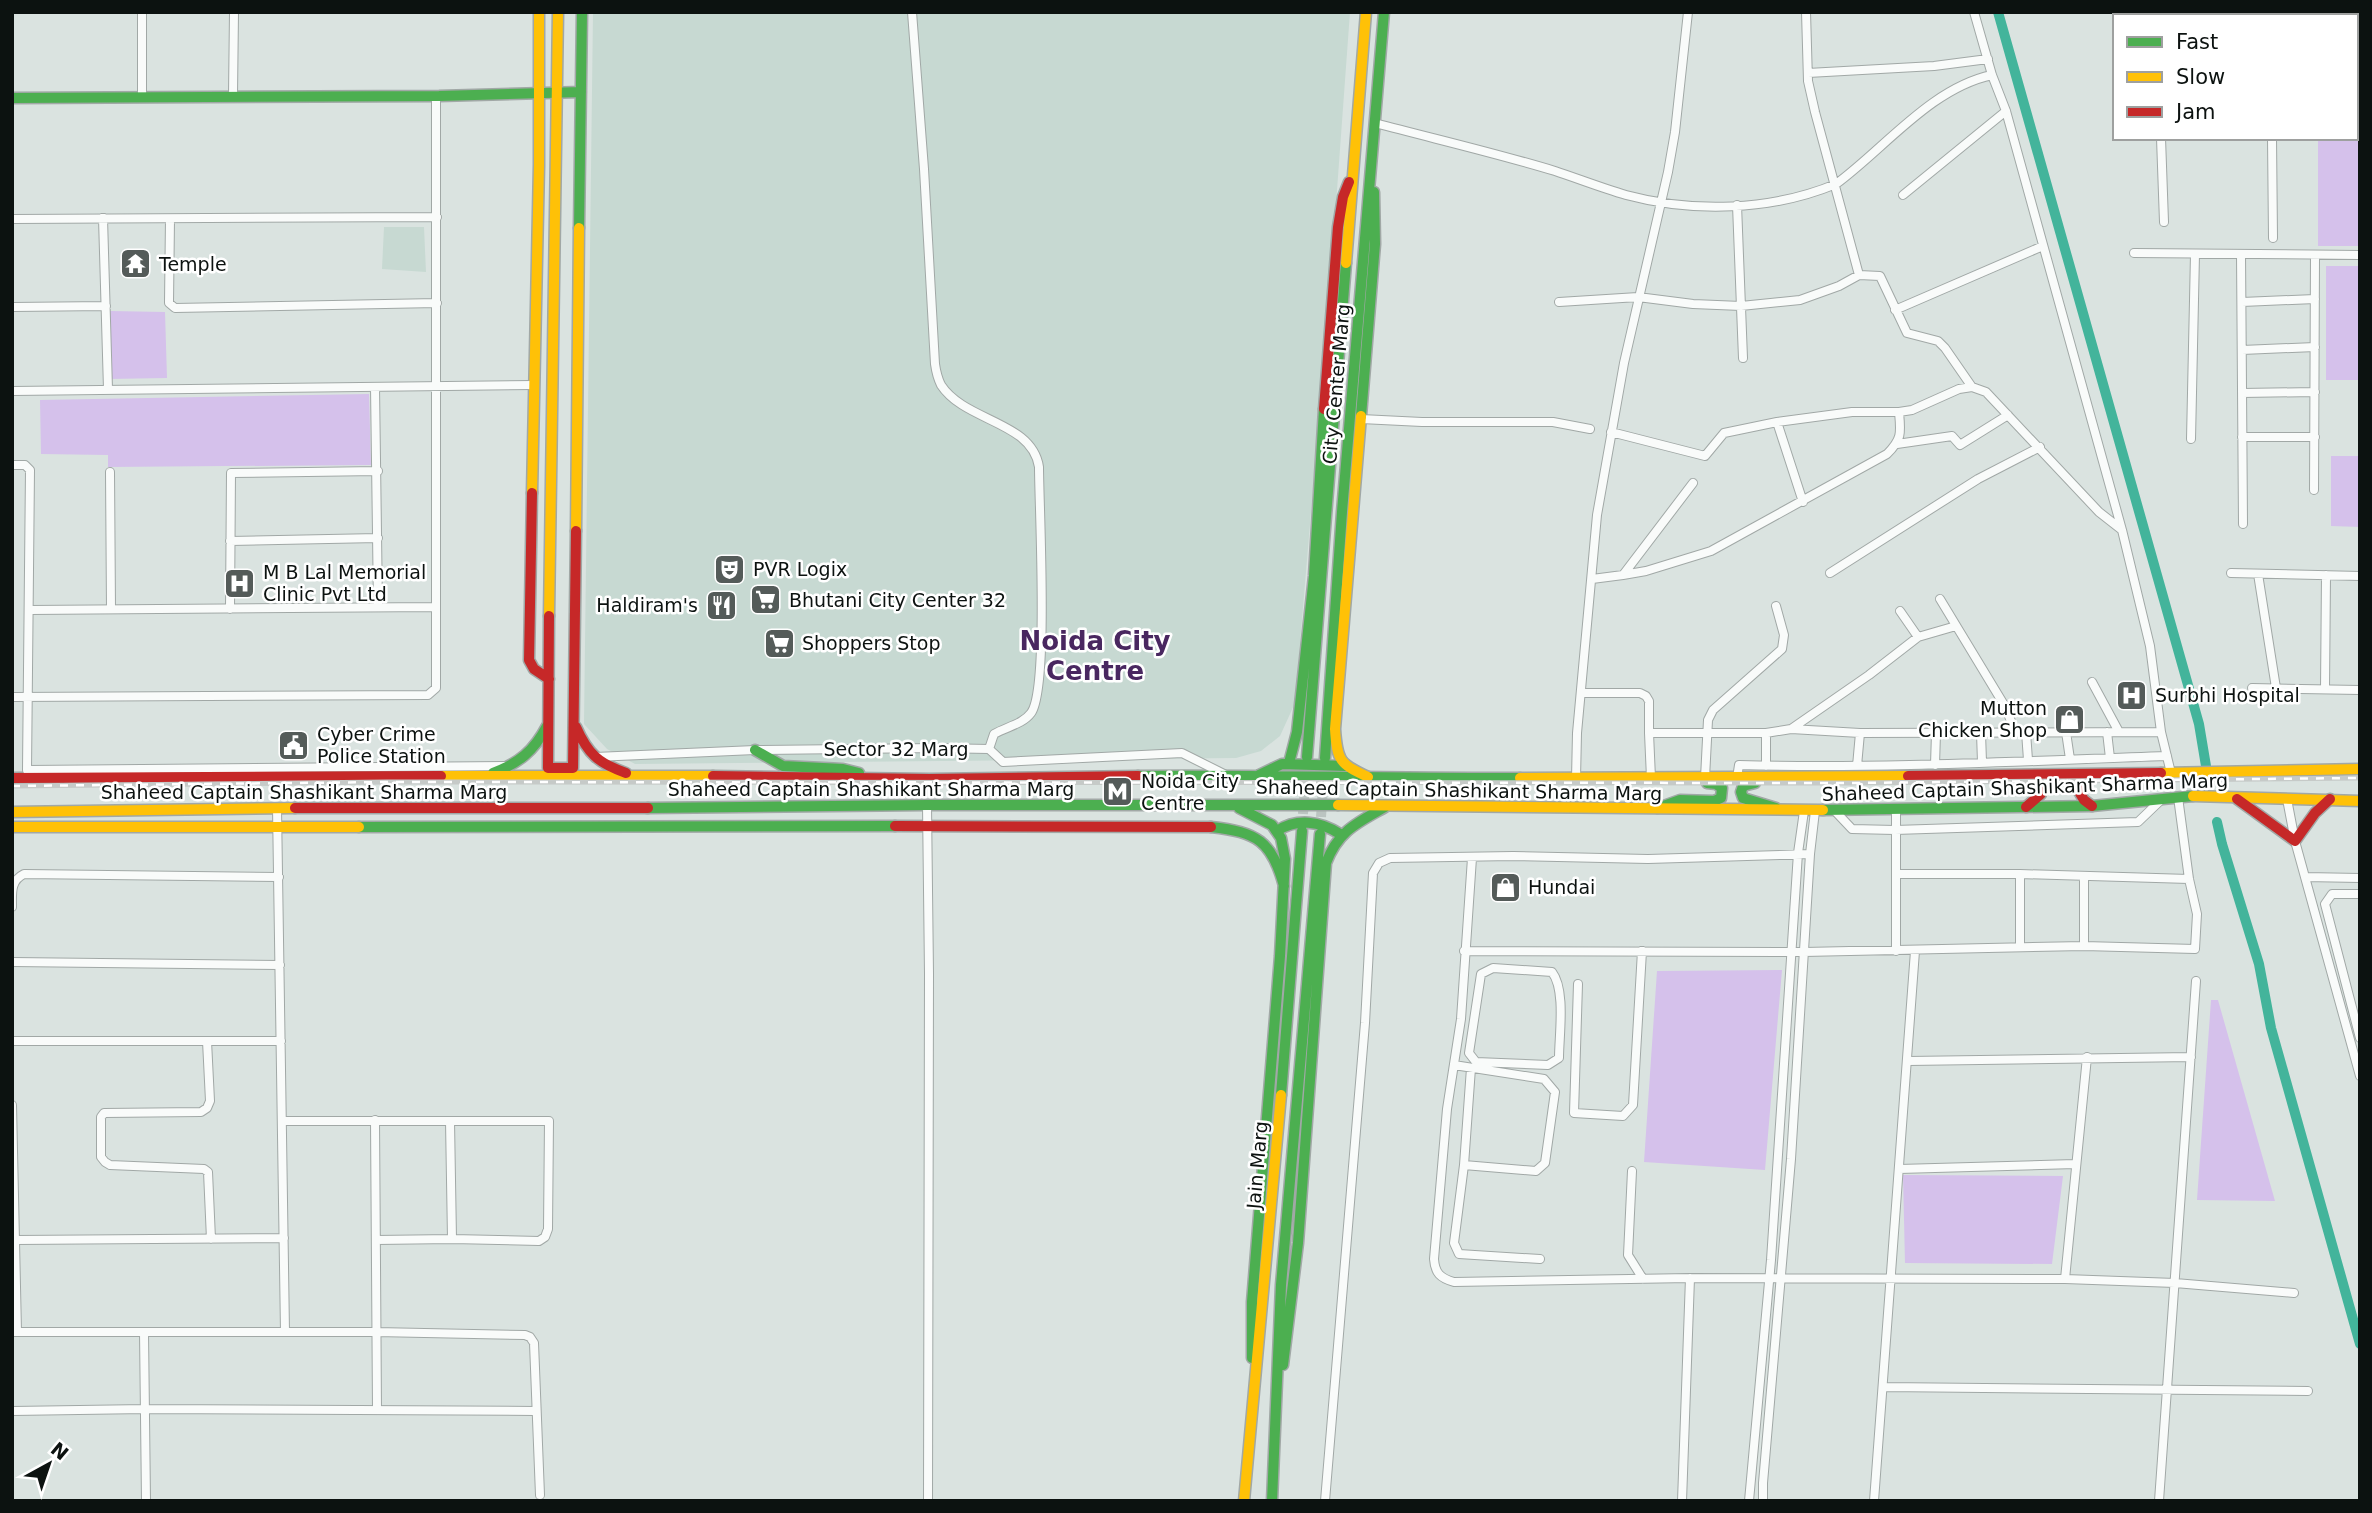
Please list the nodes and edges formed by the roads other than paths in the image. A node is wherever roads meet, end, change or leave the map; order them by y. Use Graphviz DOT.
graph roads {
  1 [pos="142,12"];
  2 [pos="234,12"];
  3 [pos="539,12"];
  4 [pos="558,12"];
  5 [pos="582,12"];
  6 [pos="912,12"];
  7 [pos="1366,12"];
  8 [pos="1384,12"];
  9 [pos="1688,12"];
  10 [pos="1807,12"];
  11 [pos="1974,12"];
  12 [pos="1988,59"];
  13 [pos="1808,73"];
  14 [pos="1992,75"];
  15 [pos="581,92"];
  16 [pos="557,93"];
  17 [pos="539,94"];
  18 [pos="233,95"];
  19 [pos="142,96"];
  20 [pos="436,96"];
  21 [pos="12,98"];
  22 [pos="2006,111"];
  23 [pos="1375,123"];
  24 [pos="2161,140"];
  25 [pos="2272,140"];
  26 [pos="1353,170"];
  27 [pos="1371,175"];
  28 [pos="1836,184"];
  29 [pos="1903,195"];
  30 [pos="1661,202"];
  31 [pos="1737,205"];
  32 [pos="437,217"];
  33 [pos="103,218"];
  34 [pos="12,219"];
  35 [pos="170,219"];
  36 [pos="2164,222"];
  37 [pos="2273,238"];
  38 [pos="2043,246"];
  39 [pos="2134,253"];
  40 [pos="2195,254"];
  41 [pos="2241,254"];
  42 [pos="2315,255"];
  43 [pos="2360,255"];
  44 [pos="1859,275"];
  45 [pos="1638,297"];
  46 [pos="2315,299"];
  47 [pos="1559,302"];
  48 [pos="2242,302"];
  49 [pos="437,303"];
  50 [pos="106,306"];
  51 [pos="1741,306"];
  52 [pos="12,307"];
  53 [pos="1895,310"];
  54 [pos="2315,347"];
  55 [pos="2242,350"];
  56 [pos="1743,358"];
  57 [pos="534,385"];
  58 [pos="436,386"];
  59 [pos="375,387"];
  60 [pos="1972,387"];
  61 [pos="108,389"];
  62 [pos="12,391"];
  63 [pos="2315,391"];
  64 [pos="2242,393"];
  65 [pos="1899,412"];
  66 [pos="2008,415"];
  67 [pos="1361,419"];
  68 [pos="1777,422"];
  69 [pos="1590,429"];
  70 [pos="1611,432"];
  71 [pos="2242,437"];
  72 [pos="2315,437"];
  73 [pos="2191,439"];
  74 [pos="1897,444"];
  75 [pos="2040,447"];
  76 [pos="12,465"];
  77 [pos="378,471"];
  78 [pos="110,472"];
  79 [pos="1693,483"];
  80 [pos="2314,490"];
  81 [pos="1803,502"];
  82 [pos="2243,524"];
  83 [pos="2122,530"];
  84 [pos="378,538"];
  85 [pos="230,541"];
  86 [pos="1830,573"];
  87 [pos="2231,573"];
  88 [pos="2258,574"];
  89 [pos="1623,575"];
  90 [pos="2326,575"];
  91 [pos="2360,576"];
  92 [pos="1592,579"];
  93 [pos="1940,599"];
  94 [pos="1776,606"];
  95 [pos="378,607"];
  96 [pos="435,607"];
  97 [pos="230,608"];
  98 [pos="29,610"];
  99 [pos="111,610"];
  100 [pos="1900,611"];
  101 [pos="1956,626"];
  102 [pos="1918,637"];
  103 [pos="549,679"];
  104 [pos="2092,682"];
  105 [pos="2252,688"];
  106 [pos="2276,688"];
  107 [pos="2325,689"];
  108 [pos="2360,690"];
  109 [pos="1581,693"];
  110 [pos="12,697"];
  111 [pos="29,697"];
  112 [pos="573,721"];
  113 [pos="549,722"];
  114 [pos="1791,729"];
  115 [pos="2026,732"];
  116 [pos="2066,732"];
  117 [pos="2107,732"];
  118 [pos="2119,732"];
  119 [pos="2161,732"];
  120 [pos="1649,733"];
  121 [pos="1707,733"];
  122 [pos="1766,733"];
  123 [pos="1860,733"];
  124 [pos="1936,733"];
  125 [pos="1981,733"];
  126 [pos="2015,733"];
  127 [pos="989,749"];
  128 [pos="755,750"];
  129 [pos="2167,756"];
  130 [pos="595,757"];
  131 [pos="1307,757"];
  132 [pos="1325,758"];
  133 [pos="2110,758"];
  134 [pos="2070,759"];
  135 [pos="2028,760"];
  136 [pos="1982,762"];
  137 [pos="1289,763"];
  138 [pos="1935,765"];
  139 [pos="511,766"];
  140 [pos="1346,766"];
  141 [pos="1766,766"];
  142 [pos="1857,766"];
  143 [pos="2360,769"];
  144 [pos="2171,773"];
  145 [pos="2089,774"];
  146 [pos="1259,775"];
  147 [pos="2020,775"];
  148 [pos="484,776"];
  149 [pos="642,776"];
  150 [pos="1228,776"];
  151 [pos="867,777"];
  152 [pos="12,778"];
  153 [pos="1369,778"];
  154 [pos="1655,778"];
  155 [pos="1705,778"];
  156 [pos="1737,778"];
  157 [pos="1778,778"];
  158 [pos="1576,779"];
  159 [pos="2183,797"];
  160 [pos="2230,798"];
  161 [pos="2162,799"];
  162 [pos="2287,799"];
  163 [pos="2330,799"];
  164 [pos="2360,801"];
  165 [pos="928,805"];
  166 [pos="1387,805"];
  167 [pos="1234,806"];
  168 [pos="2092,806"];
  169 [pos="2026,807"];
  170 [pos="277,808"];
  171 [pos="1656,809"];
  172 [pos="1896,809"];
  173 [pos="1834,810"];
  174 [pos="1782,811"];
  175 [pos="1810,811"];
  176 [pos="12,812"];
  177 [pos="12,827"];
  178 [pos="277,827"];
  179 [pos="928,828"];
  180 [pos="1895,830"];
  181 [pos="1278,831"];
  182 [pos="1302,831"];
  183 [pos="1320,834"];
  184 [pos="1340,834"];
  185 [pos="2295,841"];
  186 [pos="1798,853"];
  187 [pos="1811,854"];
  188 [pos="1472,858"];
  189 [pos="1896,874"];
  190 [pos="2020,874"];
  191 [pos="279,877"];
  192 [pos="2084,877"];
  193 [pos="2305,877"];
  194 [pos="2360,878"];
  195 [pos="2189,879"];
  196 [pos="1284,887"];
  197 [pos="2360,894"];
  198 [pos="12,907"];
  199 [pos="2084,946"];
  200 [pos="2020,947"];
  201 [pos="1464,951"];
  202 [pos="1642,951"];
  203 [pos="1896,951"];
  204 [pos="1915,951"];
  205 [pos="1791,952"];
  206 [pos="1804,953"];
  207 [pos="12,962"];
  208 [pos="280,965"];
  209 [pos="2196,981"];
  210 [pos="1578,984"];
  211 [pos="1560,995"];
  212 [pos="1577,997"];
  213 [pos="2348,1034"];
  214 [pos="2359,1035"];
  215 [pos="12,1041"];
  216 [pos="207,1041"];
  217 [pos="281,1041"];
  218 [pos="2087,1057"];
  219 [pos="2191,1057"];
  220 [pos="1908,1061"];
  221 [pos="1454,1065"];
  222 [pos="1471,1068"];
  223 [pos="2360,1076"];
  224 [pos="12,1105"];
  225 [pos="375,1120"];
  226 [pos="282,1121"];
  227 [pos="450,1121"];
  228 [pos="2075,1164"];
  229 [pos="1464,1166"];
  230 [pos="1899,1169"];
  231 [pos="1632,1171"];
  232 [pos="284,1238"];
  233 [pos="211,1239"];
  234 [pos="452,1239"];
  235 [pos="15,1240"];
  236 [pos="376,1240"];
  237 [pos="1540,1259"];
  238 [pos="1690,1278"];
  239 [pos="1769,1278"];
  240 [pos="1891,1278"];
  241 [pos="1643,1279"];
  242 [pos="1782,1279"];
  243 [pos="2065,1279"];
  244 [pos="2175,1283"];
  245 [pos="2294,1293"];
  246 [pos="14,1332"];
  247 [pos="144,1332"];
  248 [pos="285,1332"];
  249 [pos="376,1332"];
  250 [pos="1255,1373"];
  251 [pos="1884,1387"];
  252 [pos="2167,1388"];
  253 [pos="1276,1391"];
  254 [pos="2308,1391"];
  255 [pos="146,1409"];
  256 [pos="377,1410"];
  257 [pos="12,1411"];
  258 [pos="536,1411"];
  259 [pos="540,1495"];
  260 [pos="146,1501"];
  261 [pos="928,1501"];
  262 [pos="1244,1501"];
  263 [pos="1272,1501"];
  264 [pos="1325,1501"];
  265 [pos="1682,1501"];
  266 [pos="1749,1501"];
  267 [pos="1763,1501"];
  268 [pos="1874,1501"];
  269 [pos="2159,1501"];
  1 -- 19 [label="street"];
  2 -- 18 [label="street"];
  3 -- 17 [label="main road"];
  4 -- 16 [label="main road"];
  5 -- 15 [label="main road"];
  6 -- 127 [label="street"];
  7 -- 26 [label="main road, City Center Marg"];
  8 -- 23 [label="main road, City Center Marg"];
  9 -- 30 [label="street"];
  10 -- 13 [label="street"];
  11 -- 12 [label="street"];
  12 -- 13 [label="street"];
  12 -- 14 [label="street"];
  13 -- 28 [label="street"];
  14 -- 22 [label="street"];
  14 -- 28 [label="street"];
  15 -- 16 [label="main road"];
  15 -- 112 [label="main road"];
  16 -- 17 [label="main road"];
  16 -- 103 [label="main road"];
  17 -- 20 [label="main road"];
  17 -- 57 [label="main road"];
  18 -- 19 [label="main road"];
  18 -- 20 [label="main road"];
  19 -- 21 [label="main road"];
  20 -- 32 [label="street"];
  22 -- 29 [label="street"];
  22 -- 38 [label="street"];
  23 -- 27 [label="main road, City Center Marg"];
  23 -- 30 [label="street"];
  24 -- 36 [label="street"];
  25 -- 37 [label="street"];
  26 -- 131 [label="main road, City Center Marg"];
  26 -- 137 [label="main road"];
  27 -- 67 [label="main road"];
  27 -- 132 [label="main road, City Center Marg"];
  28 -- 31 [label="street"];
  28 -- 44 [label="street"];
  30 -- 31 [label="street"];
  30 -- 45 [label="street"];
  31 -- 51 [label="street"];
  32 -- 35 [label="street"];
  32 -- 49 [label="street"];
  33 -- 34 [label="street"];
  33 -- 35 [label="street"];
  33 -- 50 [label="street"];
  35 -- 49 [label="street"];
  38 -- 53 [label="street"];
  38 -- 83 [label="street"];
  39 -- 40 [label="street"];
  40 -- 41 [label="street"];
  40 -- 73 [label="street"];
  41 -- 42 [label="street"];
  41 -- 48 [label="street"];
  42 -- 43 [label="street"];
  42 -- 46 [label="street"];
  44 -- 51 [label="street"];
  44 -- 53 [label="street"];
  45 -- 47 [label="street"];
  45 -- 51 [label="street"];
  45 -- 70 [label="street"];
  46 -- 48 [label="street"];
  46 -- 54 [label="street"];
  48 -- 55 [label="street"];
  49 -- 58 [label="street"];
  50 -- 52 [label="street"];
  50 -- 61 [label="street"];
  51 -- 56 [label="street"];
  53 -- 60 [label="street"];
  54 -- 55 [label="street"];
  54 -- 63 [label="street"];
  55 -- 64 [label="street"];
  57 -- 58 [label="street"];
  57 -- 103 [label="main road"];
  58 -- 59 [label="street"];
  58 -- 96 [label="street"];
  59 -- 61 [label="street"];
  59 -- 77 [label="street"];
  60 -- 65 [label="street"];
  60 -- 66 [label="street"];
  61 -- 62 [label="street"];
  63 -- 64 [label="street"];
  63 -- 72 [label="street"];
  64 -- 71 [label="street"];
  65 -- 68 [label="street"];
  65 -- 74 [label="street"];
  66 -- 74 [label="street"];
  66 -- 75 [label="street"];
  67 -- 69 [label="street"];
  67 -- 140 [label="main road"];
  68 -- 70 [label="street"];
  68 -- 81 [label="street"];
  70 -- 92 [label="street"];
  71 -- 72 [label="street"];
  71 -- 82 [label="street"];
  72 -- 80 [label="street"];
  74 -- 81 [label="street"];
  75 -- 83 [label="street"];
  75 -- 86 [label="street"];
  76 -- 98 [label="street"];
  77 -- 84 [label="street"];
  77 -- 85 [label="street"];
  78 -- 99 [label="street"];
  79 -- 89 [label="street"];
  81 -- 89 [label="street"];
  83 -- 119 [label="street"];
  84 -- 85 [label="street"];
  84 -- 95 [label="street"];
  85 -- 97 [label="street"];
  87 -- 88 [label="street"];
  88 -- 90 [label="street"];
  88 -- 106 [label="street"];
  89 -- 92 [label="street"];
  90 -- 91 [label="street"];
  90 -- 107 [label="street"];
  92 -- 109 [label="street"];
  93 -- 101 [label="street"];
  94 -- 121 [label="street"];
  95 -- 96 [label="street"];
  95 -- 97 [label="street"];
  96 -- 111 [label="street"];
  97 -- 99 [label="street"];
  98 -- 99 [label="street"];
  98 -- 111 [label="street"];
  100 -- 102 [label="street"];
  101 -- 102 [label="street"];
  101 -- 126 [label="street"];
  102 -- 114 [label="street"];
  103 -- 113 [label="main road"];
  104 -- 118 [label="street"];
  105 -- 106 [label="street"];
  106 -- 107 [label="street"];
  107 -- 108 [label="street"];
  109 -- 120 [label="street"];
  109 -- 158 [label="street"];
  110 -- 111 [label="street"];
  111 -- 139 [label="street"];
  112 -- 113 [label="main road"];
  112 -- 130 [label="main road"];
  113 -- 139 [label="main road"];
  114 -- 122 [label="street"];
  114 -- 123 [label="street"];
  115 -- 116 [label="street"];
  115 -- 126 [label="street"];
  115 -- 135 [label="street"];
  116 -- 117 [label="street"];
  116 -- 134 [label="street"];
  117 -- 118 [label="street"];
  117 -- 133 [label="street"];
  118 -- 119 [label="street"];
  119 -- 129 [label="street"];
  120 -- 121 [label="street"];
  120 -- 154 [label="street"];
  121 -- 122 [label="street"];
  121 -- 155 [label="street"];
  122 -- 141 [label="street"];
  123 -- 124 [label="street"];
  123 -- 142 [label="street"];
  124 -- 125 [label="street"];
  124 -- 138 [label="street"];
  125 -- 126 [label="street"];
  125 -- 136 [label="street"];
  127 -- 128 [label="street, Sector 32 Marg"];
  127 -- 150 [label="street, Sector 32 Marg"];
  128 -- 130 [label="street, Sector 32 Marg"];
  128 -- 151 [label="main road"];
  129 -- 133 [label="street"];
  129 -- 144 [label="street"];
  130 -- 149 [label="main road"];
  133 -- 134 [label="street"];
  134 -- 135 [label="street"];
  135 -- 136 [label="street"];
  136 -- 138 [label="street"];
  137 -- 140 [label="main road"];
  137 -- 146 [label="main road"];
  138 -- 142 [label="street"];
  139 -- 148 [label="main road"];
  140 -- 153 [label="main road"];
  141 -- 142 [label="street"];
  141 -- 156 [label="street"];
  143 -- 144 [label="main road, Shaheed Captain Shashikant Sharma Marg"];
  144 -- 145 [label="main road, Shaheed Captain Shashikant Sharma Marg"];
  145 -- 147 [label="main road, Shaheed Captain Shashikant Sharma Marg"];
  145 -- 168 [label="main road"];
  146 -- 150 [label="main road, Shaheed Captain Shashikant Sharma Marg"];
  146 -- 153 [label="main road, Shaheed Captain Shashikant Sharma Marg"];
  147 -- 157 [label="main road, Shaheed Captain Shashikant Sharma Marg"];
  147 -- 169 [label="main road"];
  148 -- 149 [label="main road, Shaheed Captain Shashikant Sharma Marg"];
  148 -- 152 [label="main road, Shaheed Captain Shashikant Sharma Marg"];
  149 -- 151 [label="main road, Shaheed Captain Shashikant Sharma Marg"];
  150 -- 151 [label="main road, Shaheed Captain Shashikant Sharma Marg"];
  153 -- 158 [label="main road, Shaheed Captain Shashikant Sharma Marg"];
  154 -- 155 [label="main road, Shaheed Captain Shashikant Sharma Marg"];
  154 -- 158 [label="main road, Shaheed Captain Shashikant Sharma Marg"];
  154 -- 171 [label="main road"];
  155 -- 156 [label="main road, Shaheed Captain Shashikant Sharma Marg"];
  156 -- 157 [label="main road, Shaheed Captain Shashikant Sharma Marg"];
  157 -- 174 [label="main road"];
  159 -- 160 [label="main road, Shaheed Captain Shashikant Sharma Marg"];
  159 -- 161 [label="main road, Shaheed Captain Shashikant Sharma Marg"];
  159 -- 195 [label="street"];
  160 -- 162 [label="main road, Shaheed Captain Shashikant Sharma Marg"];
  160 -- 185 [label="main road"];
  161 -- 168 [label="main road, Shaheed Captain Shashikant Sharma Marg"];
  161 -- 180 [label="street"];
  162 -- 163 [label="main road, Shaheed Captain Shashikant Sharma Marg"];
  162 -- 185 [label="street"];
  163 -- 164 [label="main road, Shaheed Captain Shashikant Sharma Marg"];
  163 -- 185 [label="main road"];
  165 -- 167 [label="main road, Shaheed Captain Shashikant Sharma Marg"];
  165 -- 170 [label="main road, Shaheed Captain Shashikant Sharma Marg"];
  165 -- 179 [label="street"];
  166 -- 167 [label="main road, Shaheed Captain Shashikant Sharma Marg"];
  166 -- 171 [label="main road, Shaheed Captain Shashikant Sharma Marg"];
  166 -- 184 [label="main road"];
  167 -- 181 [label="main road"];
  168 -- 169 [label="main road, Shaheed Captain Shashikant Sharma Marg"];
  169 -- 172 [label="main road, Shaheed Captain Shashikant Sharma Marg"];
  170 -- 176 [label="main road, Shaheed Captain Shashikant Sharma Marg"];
  170 -- 178 [label="street"];
  171 -- 174 [label="main road, Shaheed Captain Shashikant Sharma Marg"];
  172 -- 173 [label="main road, Shaheed Captain Shashikant Sharma Marg"];
  172 -- 180 [label="street"];
  173 -- 175 [label="main road, Shaheed Captain Shashikant Sharma Marg"];
  173 -- 180 [label="street"];
  174 -- 175 [label="main road, Shaheed Captain Shashikant Sharma Marg"];
  175 -- 186 [label="street"];
  175 -- 187 [label="street"];
  177 -- 178 [label="main road"];
  178 -- 179 [label="main road"];
  178 -- 191 [label="street"];
  179 -- 196 [label="main road"];
  179 -- 261 [label="street"];
  180 -- 189 [label="street"];
  181 -- 184 [label="main road"];
  181 -- 196 [label="main road"];
  182 -- 250 [label="main road, Jain Marg"];
  183 -- 253 [label="main road, Jain Marg"];
  184 -- 253 [label="main road"];
  185 -- 193 [label="street"];
  186 -- 187 [label="street"];
  186 -- 188 [label="street"];
  186 -- 205 [label="street"];
  187 -- 206 [label="street"];
  188 -- 201 [label="street"];
  188 -- 264 [label="street"];
  189 -- 190 [label="street"];
  189 -- 203 [label="street"];
  190 -- 192 [label="street"];
  190 -- 200 [label="street"];
  191 -- 198 [label="street"];
  191 -- 208 [label="street"];
  192 -- 195 [label="street"];
  192 -- 199 [label="street"];
  193 -- 194 [label="street"];
  193 -- 213 [label="street"];
  195 -- 199 [label="street"];
  196 -- 250 [label="main road"];
  197 -- 214 [label="street"];
  199 -- 200 [label="street"];
  200 -- 204 [label="street"];
  201 -- 202 [label="street"];
  201 -- 221 [label="street"];
  202 -- 205 [label="street"];
  202 -- 212 [label="street"];
  203 -- 204 [label="street"];
  203 -- 206 [label="street"];
  204 -- 220 [label="street"];
  205 -- 206 [label="street"];
  205 -- 239 [label="street"];
  206 -- 242 [label="street"];
  207 -- 208 [label="street"];
  208 -- 217 [label="street"];
  209 -- 219 [label="street"];
  210 -- 212 [label="street"];
  211 -- 211 [label="street"];
  211 -- 212 [label="street"];
  213 -- 214 [label="street"];
  213 -- 223 [label="street"];
  215 -- 216 [label="street"];
  216 -- 217 [label="street"];
  216 -- 233 [label="street"];
  217 -- 226 [label="street"];
  218 -- 219 [label="street"];
  218 -- 220 [label="street"];
  218 -- 228 [label="street"];
  219 -- 244 [label="street"];
  220 -- 230 [label="street"];
  221 -- 222 [label="street"];
  221 -- 241 [label="street"];
  222 -- 229 [label="street"];
  222 -- 229 [label="street"];
  224 -- 235 [label="street"];
  225 -- 226 [label="street"];
  225 -- 227 [label="street"];
  225 -- 236 [label="street"];
  226 -- 232 [label="street"];
  227 -- 234 [label="street"];
  227 -- 234 [label="street"];
  228 -- 230 [label="street"];
  228 -- 243 [label="street"];
  229 -- 237 [label="street"];
  230 -- 240 [label="street"];
  231 -- 241 [label="street"];
  232 -- 233 [label="street"];
  232 -- 248 [label="street"];
  233 -- 235 [label="street"];
  234 -- 236 [label="street"];
  235 -- 246 [label="street"];
  236 -- 249 [label="street"];
  238 -- 239 [label="street"];
  238 -- 241 [label="street"];
  238 -- 265 [label="street"];
  239 -- 242 [label="street"];
  239 -- 266 [label="street"];
  240 -- 242 [label="street"];
  240 -- 243 [label="street"];
  240 -- 251 [label="street"];
  242 -- 267 [label="street"];
  243 -- 244 [label="street"];
  244 -- 245 [label="street"];
  244 -- 252 [label="street"];
  246 -- 247 [label="street"];
  247 -- 248 [label="street"];
  247 -- 255 [label="street"];
  248 -- 249 [label="street"];
  249 -- 256 [label="street"];
  249 -- 258 [label="street"];
  250 -- 262 [label="main road, Jain Marg"];
  251 -- 252 [label="street"];
  251 -- 268 [label="street"];
  252 -- 254 [label="street"];
  252 -- 269 [label="street"];
  253 -- 263 [label="main road, Jain Marg"];
  255 -- 256 [label="street"];
  255 -- 257 [label="street"];
  255 -- 260 [label="street"];
  256 -- 258 [label="street"];
  258 -- 259 [label="street"];
}
